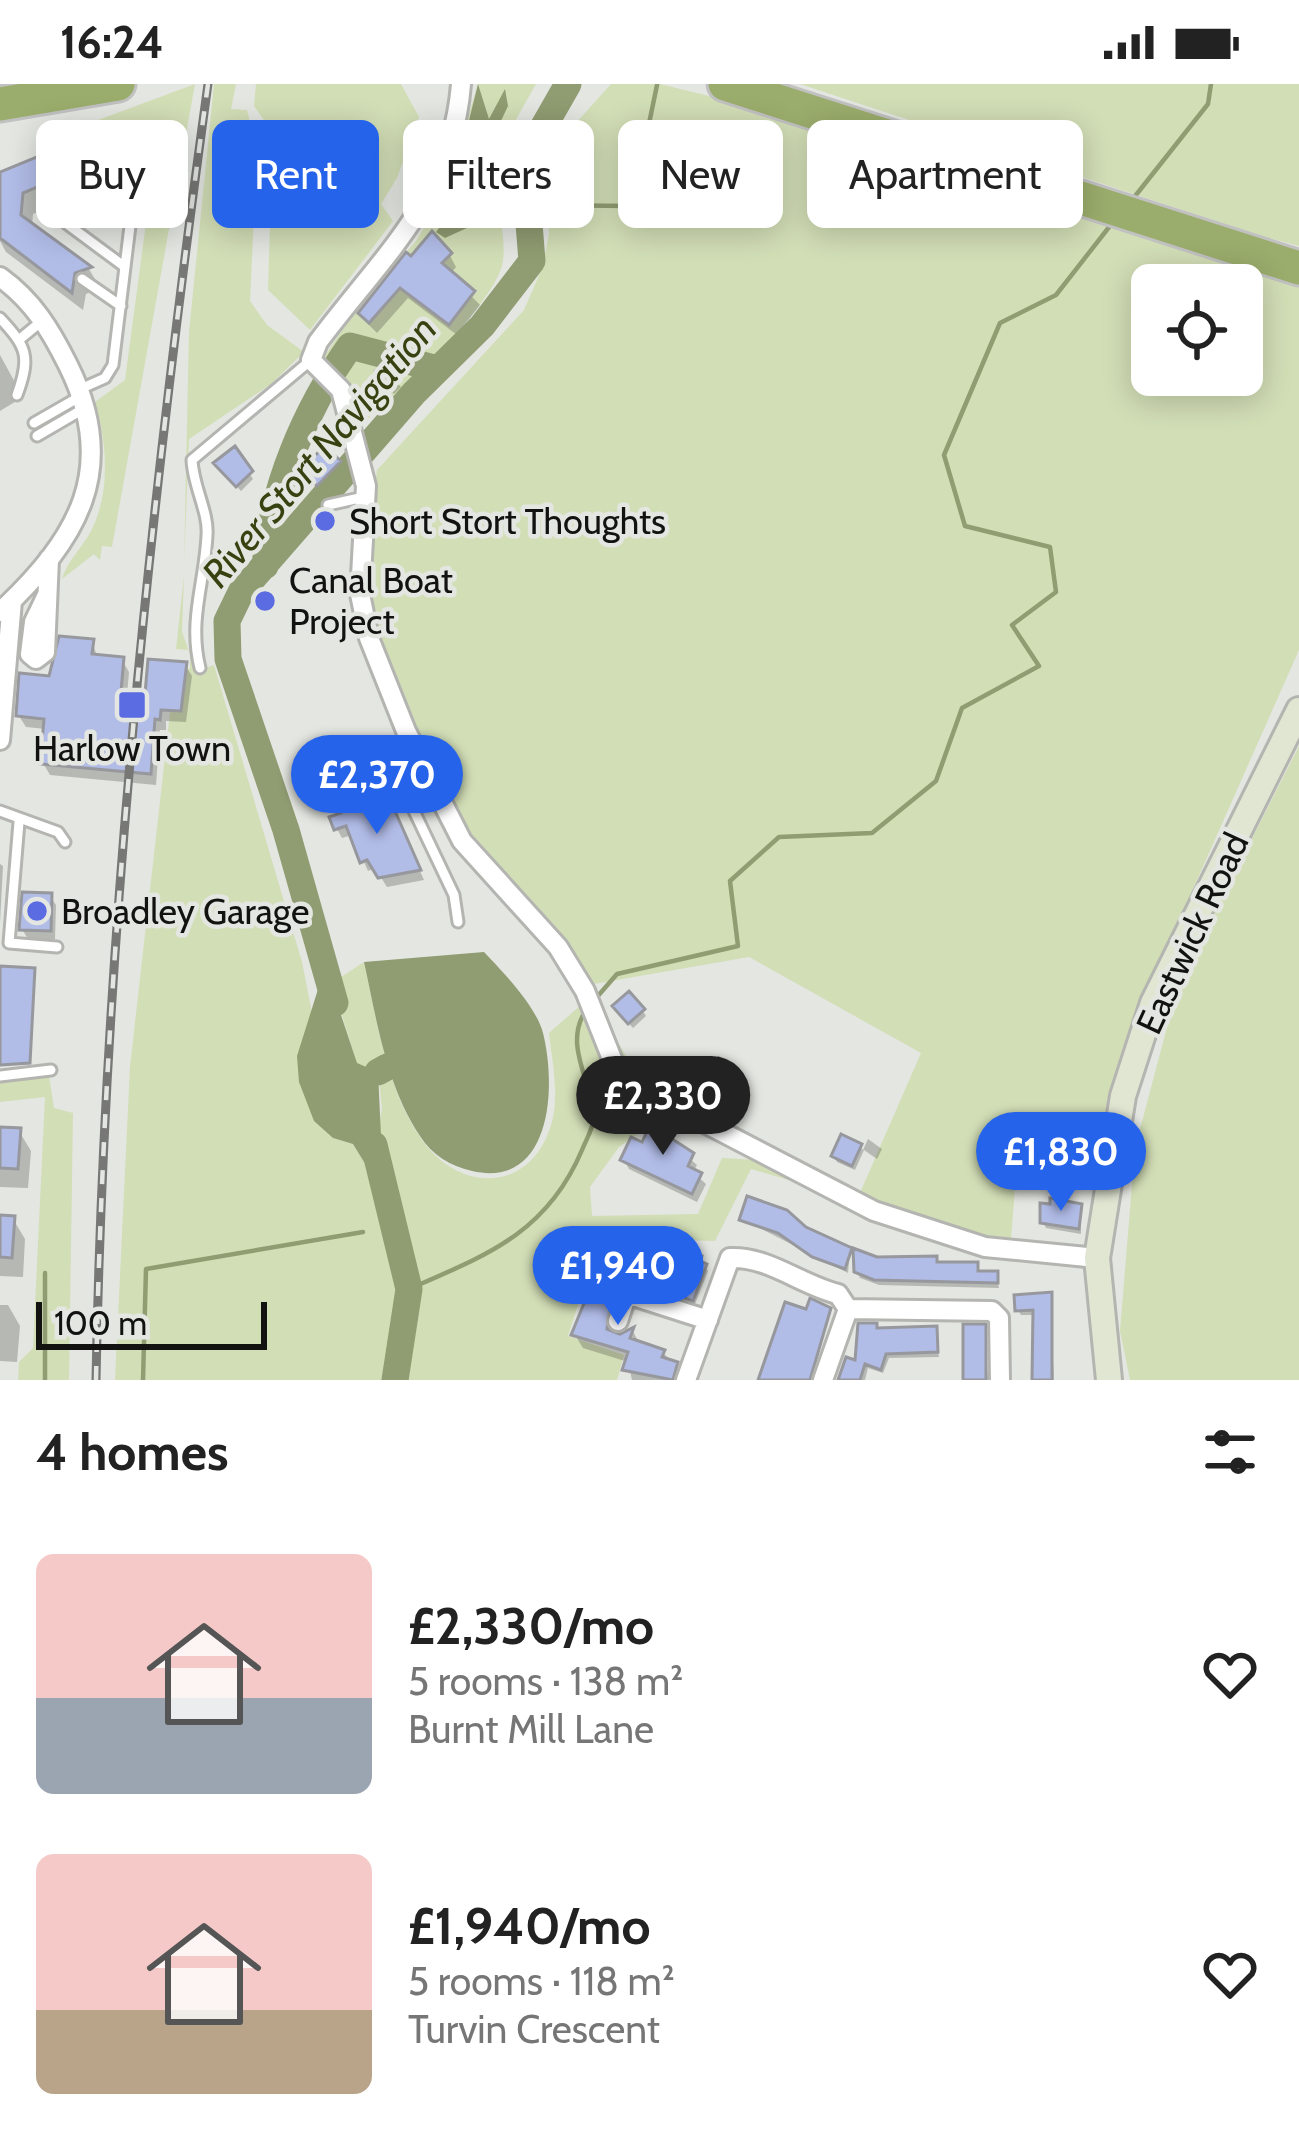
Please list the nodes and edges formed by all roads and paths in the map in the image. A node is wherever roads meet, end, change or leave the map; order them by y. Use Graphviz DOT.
graph roads {
  1 [pos="118,84"];
  2 [pos="460,84"];
  3 [pos="725,84"];
  4 [pos="52,99"];
  5 [pos="0,104"];
  6 [pos="0,120"];
  7 [pos="72,228"];
  8 [pos="130,228"];
  9 [pos="125,267"];
  10 [pos="1299,268"];
  11 [pos="0,277"];
  12 [pos="82,279"];
  13 [pos="121,306"];
  14 [pos="0,318"];
  15 [pos="43,320"];
  16 [pos="20,339"];
  17 [pos="313,364"];
  18 [pos="17,395"];
  19 [pos="82,398"];
  20 [pos="34,423"];
  21 [pos="38,436"];
  22 [pos="365,491"];
  23 [pos="328,505"];
  24 [pos="49,558"];
  25 [pos="47,595"];
  26 [pos="6,607"];
  27 [pos="200,668"];
  28 [pos="1299,710"];
  29 [pos="0,740"];
  30 [pos="430,783"];
  31 [pos="406,794"];
  32 [pos="333,796"];
  33 [pos="0,811"];
  34 [pos="19,822"];
  35 [pos="65,842"];
  36 [pos="458,922"];
  37 [pos="57,947"];
  38 [pos="51,1070"];
  39 [pos="0,1076"];
  40 [pos="1057,1164"];
  41 [pos="1108,1179"];
  42 [pos="1096,1258"];
  43 [pos="848,1310"];
  44 [pos="708,1320"];
  45 [pos="618,1321"];
  46 [pos="686,1380"];
  47 [pos="823,1380"];
  48 [pos="1000,1380"];
  49 [pos="1109,1380"];
  1 -- 4 [label="highway"];
  2 -- 17 [label="street"];
  3 -- 10 [label="highway"];
  4 -- 5 [label="highway"];
  4 -- 6 [label="highway"];
  7 -- 9 [label="lane"];
  8 -- 9 [label="lane"];
  9 -- 13 [label="lane"];
  11 -- 15 [label="street"];
  12 -- 13 [label="lane"];
  13 -- 19 [label="lane"];
  14 -- 16 [label="lane"];
  15 -- 16 [label="lane"];
  15 -- 19 [label="street"];
  16 -- 18 [label="lane"];
  17 -- 22 [label="street"];
  17 -- 27 [label="lane"];
  19 -- 20 [label="lane"];
  19 -- 21 [label="lane"];
  19 -- 24 [label="street"];
  22 -- 23 [label="lane"];
  22 -- 30 [label="street"];
  24 -- 25 [label="street"];
  24 -- 26 [label="street"];
  26 -- 29 [label="street"];
  28 -- 41 [label="street, Eastwick Road"];
  30 -- 31 [label="lane"];
  30 -- 42 [label="street"];
  31 -- 32 [label="lane"];
  31 -- 36 [label="lane"];
  33 -- 34 [label="lane"];
  34 -- 35 [label="lane"];
  34 -- 37 [label="lane"];
  38 -- 39 [label="lane"];
  40 -- 41 [label="lane"];
  41 -- 42 [label="street, Eastwick Road"];
  42 -- 49 [label="street, Eastwick Road"];
  43 -- 44 [label="street"];
  43 -- 47 [label="street"];
  43 -- 48 [label="street"];
  44 -- 45 [label="street"];
  44 -- 46 [label="street"];
}
